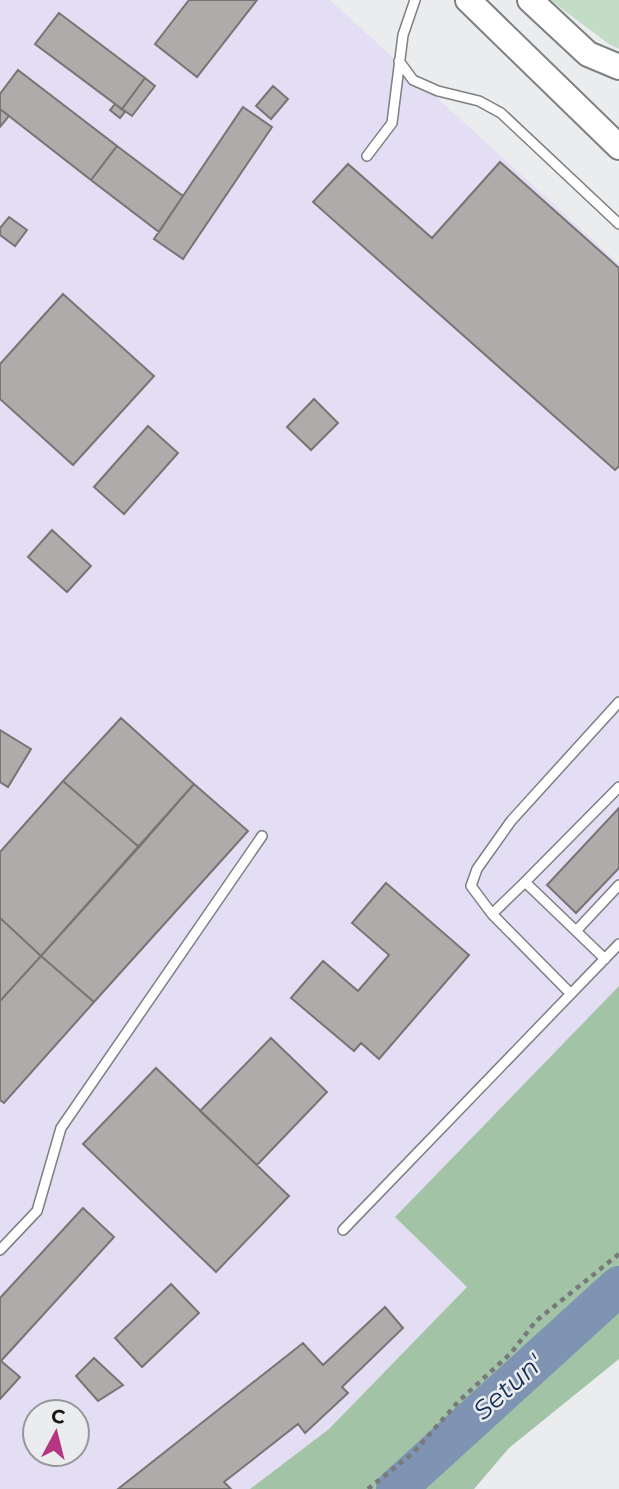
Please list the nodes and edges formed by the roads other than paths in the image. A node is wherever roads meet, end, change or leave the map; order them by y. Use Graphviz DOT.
graph roads {
  1 [pos="415,0"];
  2 [pos="468,0"];
  3 [pos="530,0"];
  4 [pos="399,61"];
  5 [pos="619,67"];
  6 [pos="619,146"];
  7 [pos="367,156"];
  8 [pos="619,224"];
  9 [pos="619,702"];
  10 [pos="619,787"];
  11 [pos="262,836"];
  12 [pos="526,882"];
  13 [pos="619,885"];
  14 [pos="492,914"];
  15 [pos="576,931"];
  16 [pos="619,944"];
  17 [pos="605,959"];
  18 [pos="571,994"];
  19 [pos="343,1230"];
  20 [pos="0,1250"];
  1 -- 4 [label="lane"];
  2 -- 6 [label="main road"];
  3 -- 5 [label="main road"];
  4 -- 7 [label="lane"];
  4 -- 8 [label="lane"];
  9 -- 14 [label="lane"];
  10 -- 12 [label="lane"];
  11 -- 20 [label="lane"];
  12 -- 14 [label="lane"];
  12 -- 15 [label="lane"];
  13 -- 15 [label="lane"];
  14 -- 18 [label="lane"];
  15 -- 17 [label="lane"];
  16 -- 17 [label="lane"];
  17 -- 18 [label="lane"];
  18 -- 19 [label="lane"];
}
